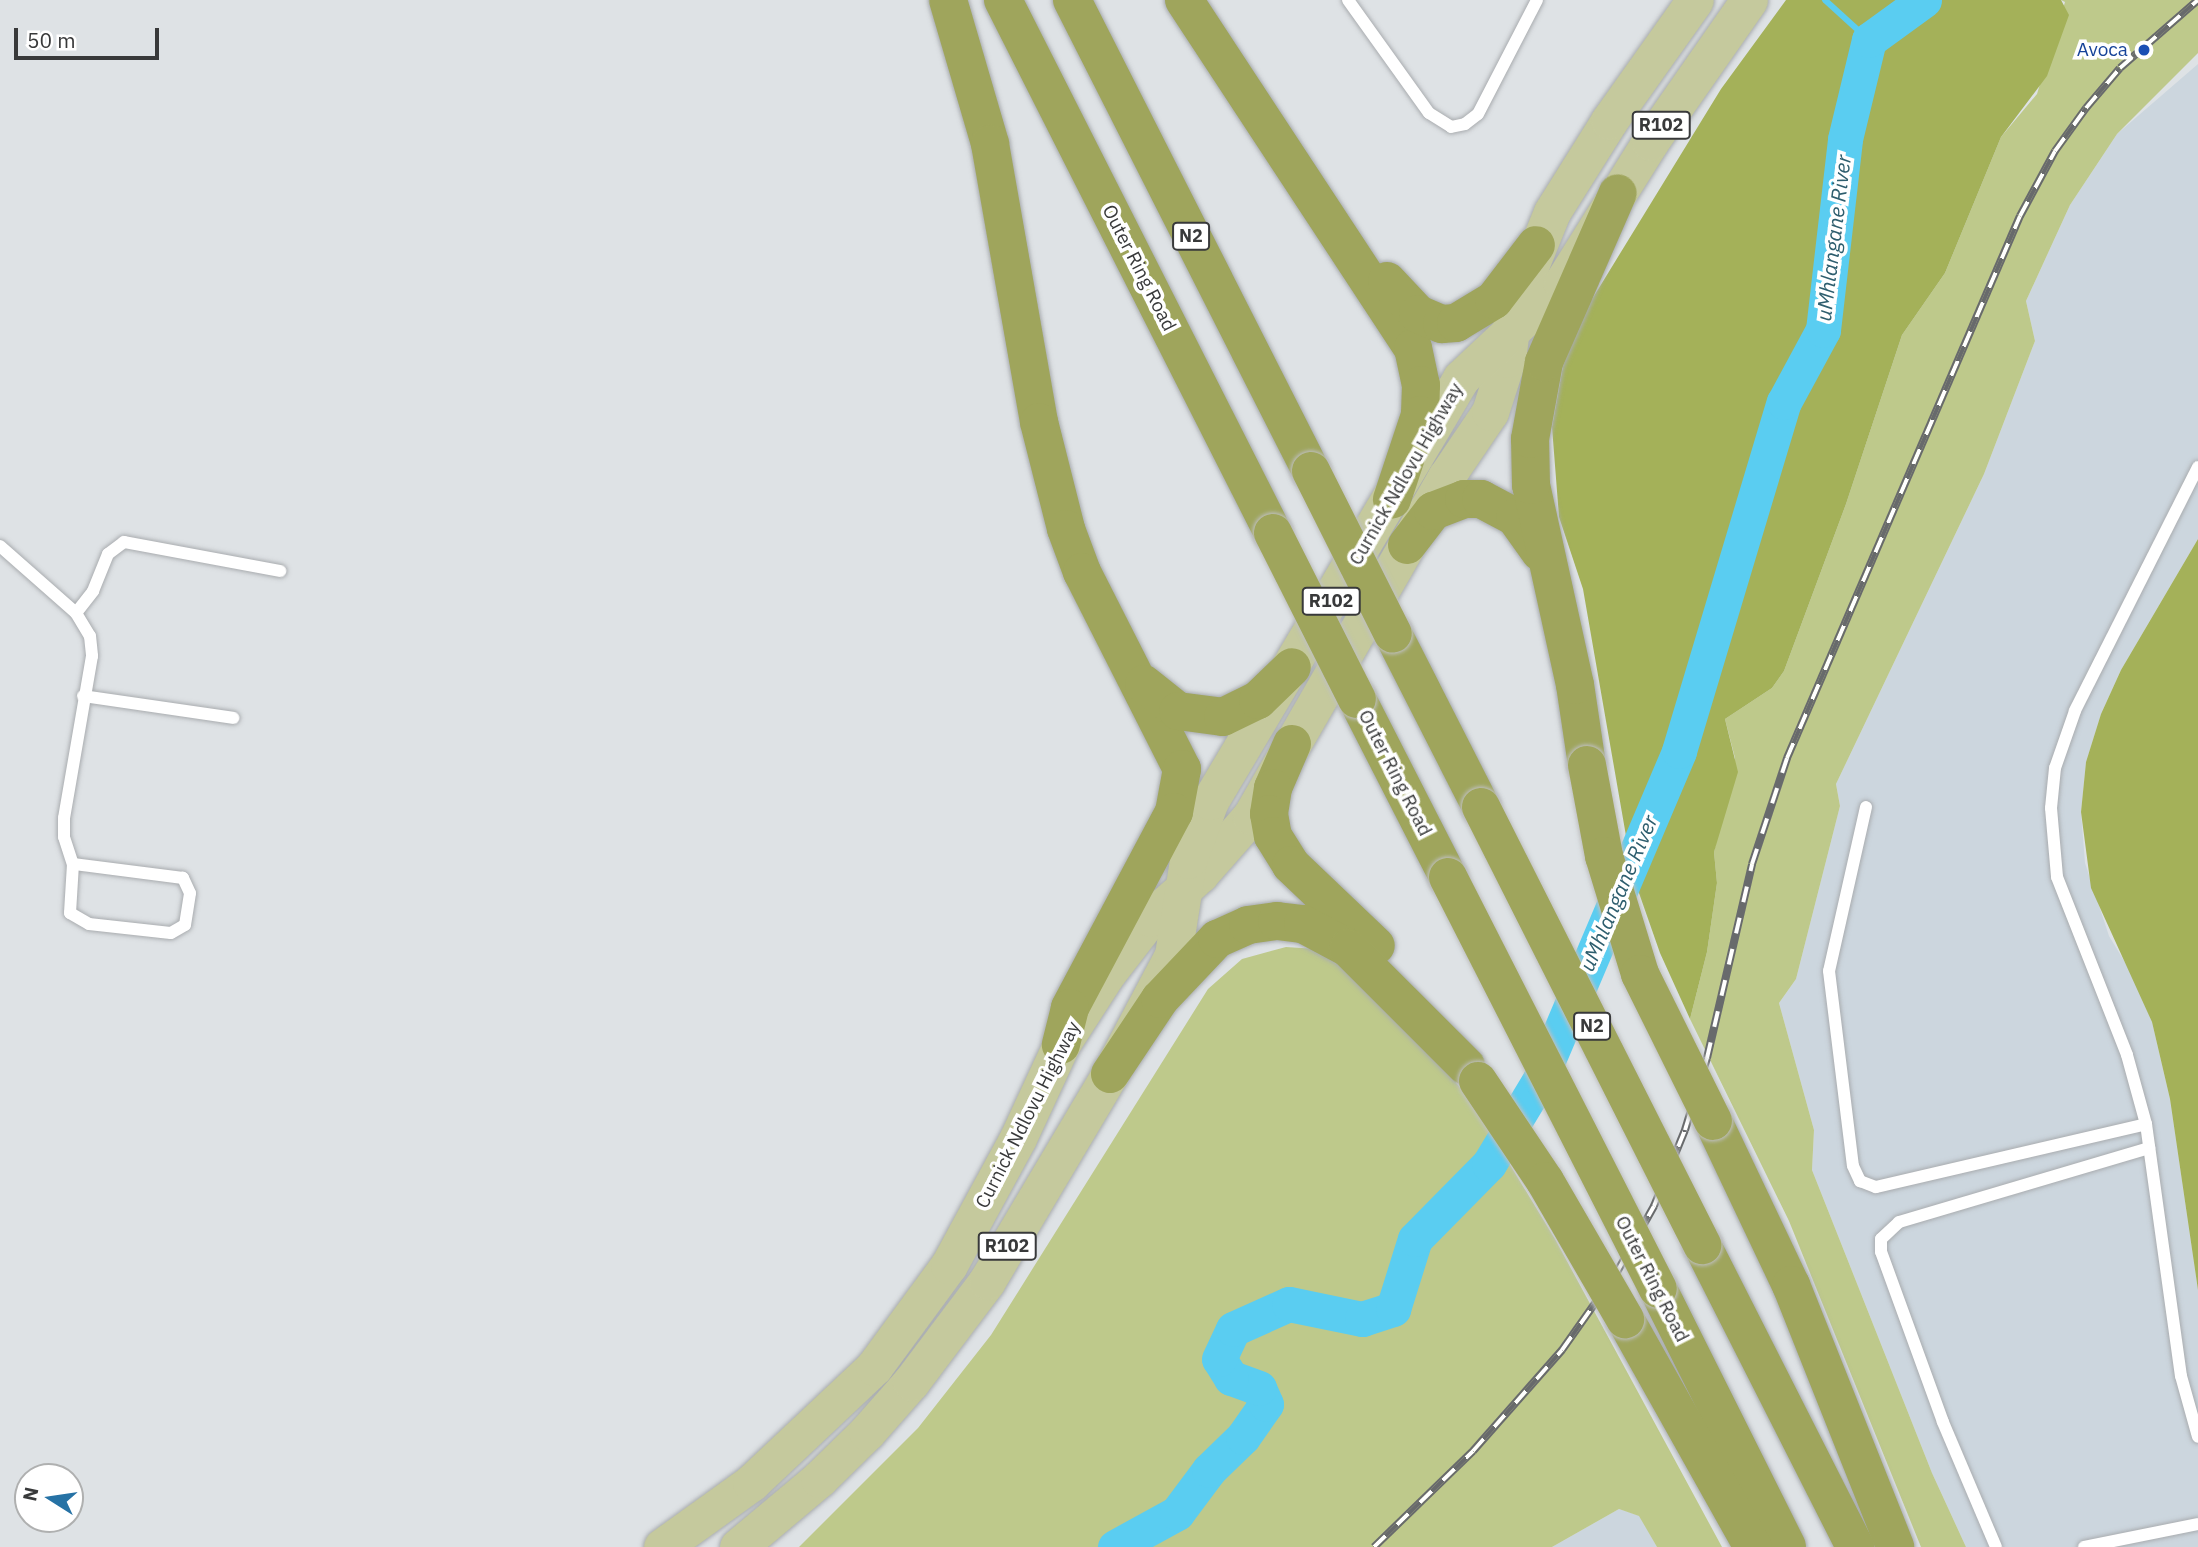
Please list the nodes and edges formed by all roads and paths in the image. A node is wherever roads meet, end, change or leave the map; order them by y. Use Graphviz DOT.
graph roads {
  1 [pos="948,0"];
  2 [pos="1003,0"];
  3 [pos="1072,0"];
  4 [pos="1184,0"];
  5 [pos="1348,0"];
  6 [pos="1537,0"];
  7 [pos="1679,0"];
  8 [pos="1695,0"];
  9 [pos="1749,0"];
  10 [pos="1660,46"];
  11 [pos="1255,111"];
  12 [pos="1618,194"];
  13 [pos="1536,245"];
  14 [pos="1510,336"];
  15 [pos="2198,467"];
  16 [pos="1392,499"];
  17 [pos="1407,545"];
  18 [pos="0,546"];
  19 [pos="1547,563"];
  20 [pos="280,571"];
  21 [pos="76,613"];
  22 [pos="1129,667"];
  23 [pos="1292,667"];
  24 [pos="83,696"];
  25 [pos="233,718"];
  26 [pos="1292,744"];
  27 [pos="1867,807"];
  28 [pos="73,864"];
  29 [pos="1186,886"];
  30 [pos="1061,1045"];
  31 [pos="1472,1073"];
  32 [pos="1110,1074"];
  33 [pos="2146,1124"];
  34 [pos="2149,1149"];
  35 [pos="2198,1437"];
  36 [pos="2198,1524"];
  37 [pos="662,1547"];
  38 [pos="738,1547"];
  39 [pos="1753,1547"];
  40 [pos="1787,1547"];
  41 [pos="1855,1547"];
  42 [pos="1895,1547"];
  43 [pos="1996,1547"];
  44 [pos="2084,1547"];
  1 -- 22 [label="highway"];
  2 -- 40 [label="highway, Outer Ring Road, bridge"];
  3 -- 41 [label="highway, N2, bridge"];
  4 -- 11 [label="highway"];
  5 -- 6 [label="lane"];
  7 -- 10 [label="main road"];
  8 -- 10 [label="main road, Curnick Ndlovu Highway / R102"];
  9 -- 12 [label="main road, Curnick Ndlovu Highway / R102"];
  10 -- 13 [label="main road, Curnick Ndlovu Highway / R102"];
  11 -- 13 [label="highway"];
  11 -- 16 [label="highway"];
  12 -- 14 [label="main road, Curnick Ndlovu Highway / R102"];
  12 -- 19 [label="highway"];
  13 -- 14 [label="main road, Curnick Ndlovu Highway / R102"];
  14 -- 16 [label="main road, Curnick Ndlovu Highway / R102"];
  14 -- 17 [label="main road, Curnick Ndlovu Highway / R102"];
  15 -- 33 [label="lane"];
  16 -- 23 [label="main road, Curnick Ndlovu Highway / R102"];
  17 -- 19 [label="highway"];
  17 -- 26 [label="main road, Curnick Ndlovu Highway / R102"];
  18 -- 21 [label="lane"];
  19 -- 42 [label="highway, bridge"];
  20 -- 21 [label="lane"];
  21 -- 24 [label="lane"];
  22 -- 23 [label="highway"];
  22 -- 30 [label="highway"];
  23 -- 29 [label="main road, Curnick Ndlovu Highway / R102"];
  24 -- 25 [label="lane"];
  24 -- 28 [label="lane"];
  26 -- 29 [label="main road, Curnick Ndlovu Highway / R102"];
  26 -- 31 [label="highway"];
  27 -- 33 [label="lane"];
  28 -- 28 [label="lane"];
  29 -- 30 [label="main road, Curnick Ndlovu Highway / R102"];
  29 -- 32 [label="main road, Curnick Ndlovu Highway / R102"];
  30 -- 37 [label="main road, Curnick Ndlovu Highway / R102"];
  31 -- 32 [label="highway"];
  31 -- 39 [label="highway, bridge"];
  32 -- 38 [label="main road, Curnick Ndlovu Highway / R102"];
  33 -- 34 [label="lane"];
  34 -- 35 [label="lane"];
  34 -- 43 [label="lane"];
  36 -- 44 [label="lane"];
}
